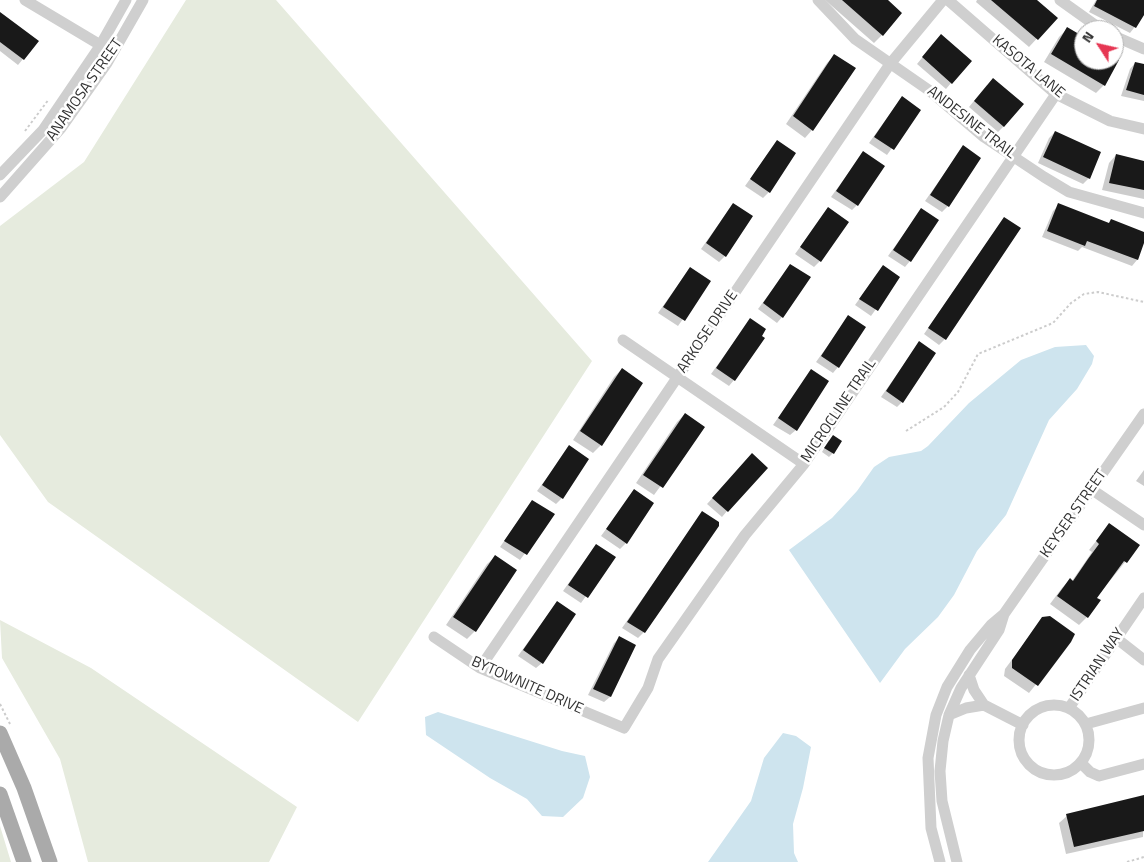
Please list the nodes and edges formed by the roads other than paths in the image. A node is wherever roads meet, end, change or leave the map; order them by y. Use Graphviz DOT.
graph roads {
  1 [pos="25,0"];
  2 [pos="126,0"];
  3 [pos="143,0"];
  4 [pos="818,0"];
  5 [pos="943,0"];
  6 [pos="948,0"];
  7 [pos="1060,0"];
  8 [pos="1088,20"];
  9 [pos="1124,40"];
  10 [pos="100,46"];
  11 [pos="1144,49"];
  12 [pos="113,53"];
  13 [pos="890,64"];
  14 [pos="1056,94"];
  15 [pos="1144,129"];
  16 [pos="1013,156"];
  17 [pos="0,175"];
  18 [pos="0,197"];
  19 [pos="1144,213"];
  20 [pos="623,340"];
  21 [pos="677,377"];
  22 [pos="1144,414"];
  23 [pos="804,464"];
  24 [pos="1091,489"];
  25 [pos="1144,526"];
  26 [pos="1144,598"];
  27 [pos="1004,614"];
  28 [pos="434,637"];
  29 [pos="1116,638"];
  30 [pos="1144,660"];
  31 [pos="480,668"];
  32 [pos="969,675"];
  33 [pos="984,705"];
  34 [pos="1068,708"];
  35 [pos="1144,708"];
  36 [pos="949,715"];
  37 [pos="1086,724"];
  38 [pos="1023,725"];
  39 [pos="624,728"];
  40 [pos="0,733"];
  41 [pos="1081,763"];
  42 [pos="1144,764"];
  43 [pos="0,794"];
  44 [pos="24,862"];
  45 [pos="50,862"];
  46 [pos="940,862"];
  47 [pos="957,862"];
  1 -- 10 [label="street"];
  2 -- 10 [label="street, ANAMOSA STREET"];
  3 -- 12 [label="street, ANAMOSA STREET"];
  4 -- 13 [label="street, ANDESINE TRAIL"];
  5 -- 13 [label="street, ARKOSE DRIVE"];
  6 -- 14 [label="street, KASOTA LANE"];
  7 -- 8 [label="street"];
  9 -- 11 [label="street"];
  10 -- 12 [label="street"];
  10 -- 17 [label="street, ANAMOSA STREET"];
  12 -- 18 [label="street, ANAMOSA STREET"];
  13 -- 16 [label="street, ANDESINE TRAIL"];
  13 -- 21 [label="street, ARKOSE DRIVE"];
  14 -- 15 [label="street, KASOTA LANE"];
  14 -- 16 [label="street, MICROCLINE TRAIL"];
  16 -- 19 [label="street, ANDESINE TRAIL"];
  16 -- 23 [label="street, MICROCLINE TRAIL"];
  20 -- 21 [label="street"];
  21 -- 23 [label="street"];
  21 -- 31 [label="street, ARKOSE DRIVE"];
  22 -- 24 [label="street, KEYSER STREET"];
  23 -- 39 [label="street, MICROCLINE TRAIL"];
  24 -- 25 [label="street"];
  24 -- 27 [label="street, KEYSER STREET"];
  26 -- 29 [label="street, ISTRIAN WAY"];
  27 -- 32 [label="street, KEYSER STREET"];
  27 -- 46 [label="street, KEYSER STREET"];
  28 -- 31 [label="street, BYTOWNITE DRIVE"];
  29 -- 30 [label="street"];
  29 -- 34 [label="street, ISTRIAN WAY"];
  31 -- 39 [label="street, BYTOWNITE DRIVE"];
  32 -- 33 [label="street"];
  32 -- 36 [label="street, KEYSER STREET"];
  33 -- 36 [label="street"];
  33 -- 38 [label="street"];
  34 -- 37 [label="street"];
  34 -- 38 [label="street"];
  35 -- 37 [label="street"];
  36 -- 47 [label="street, KEYSER STREET"];
  37 -- 41 [label="street"];
  38 -- 41 [label="street"];
  40 -- 45 [label="main road"];
  41 -- 42 [label="street"];
  43 -- 44 [label="main road"];
}
